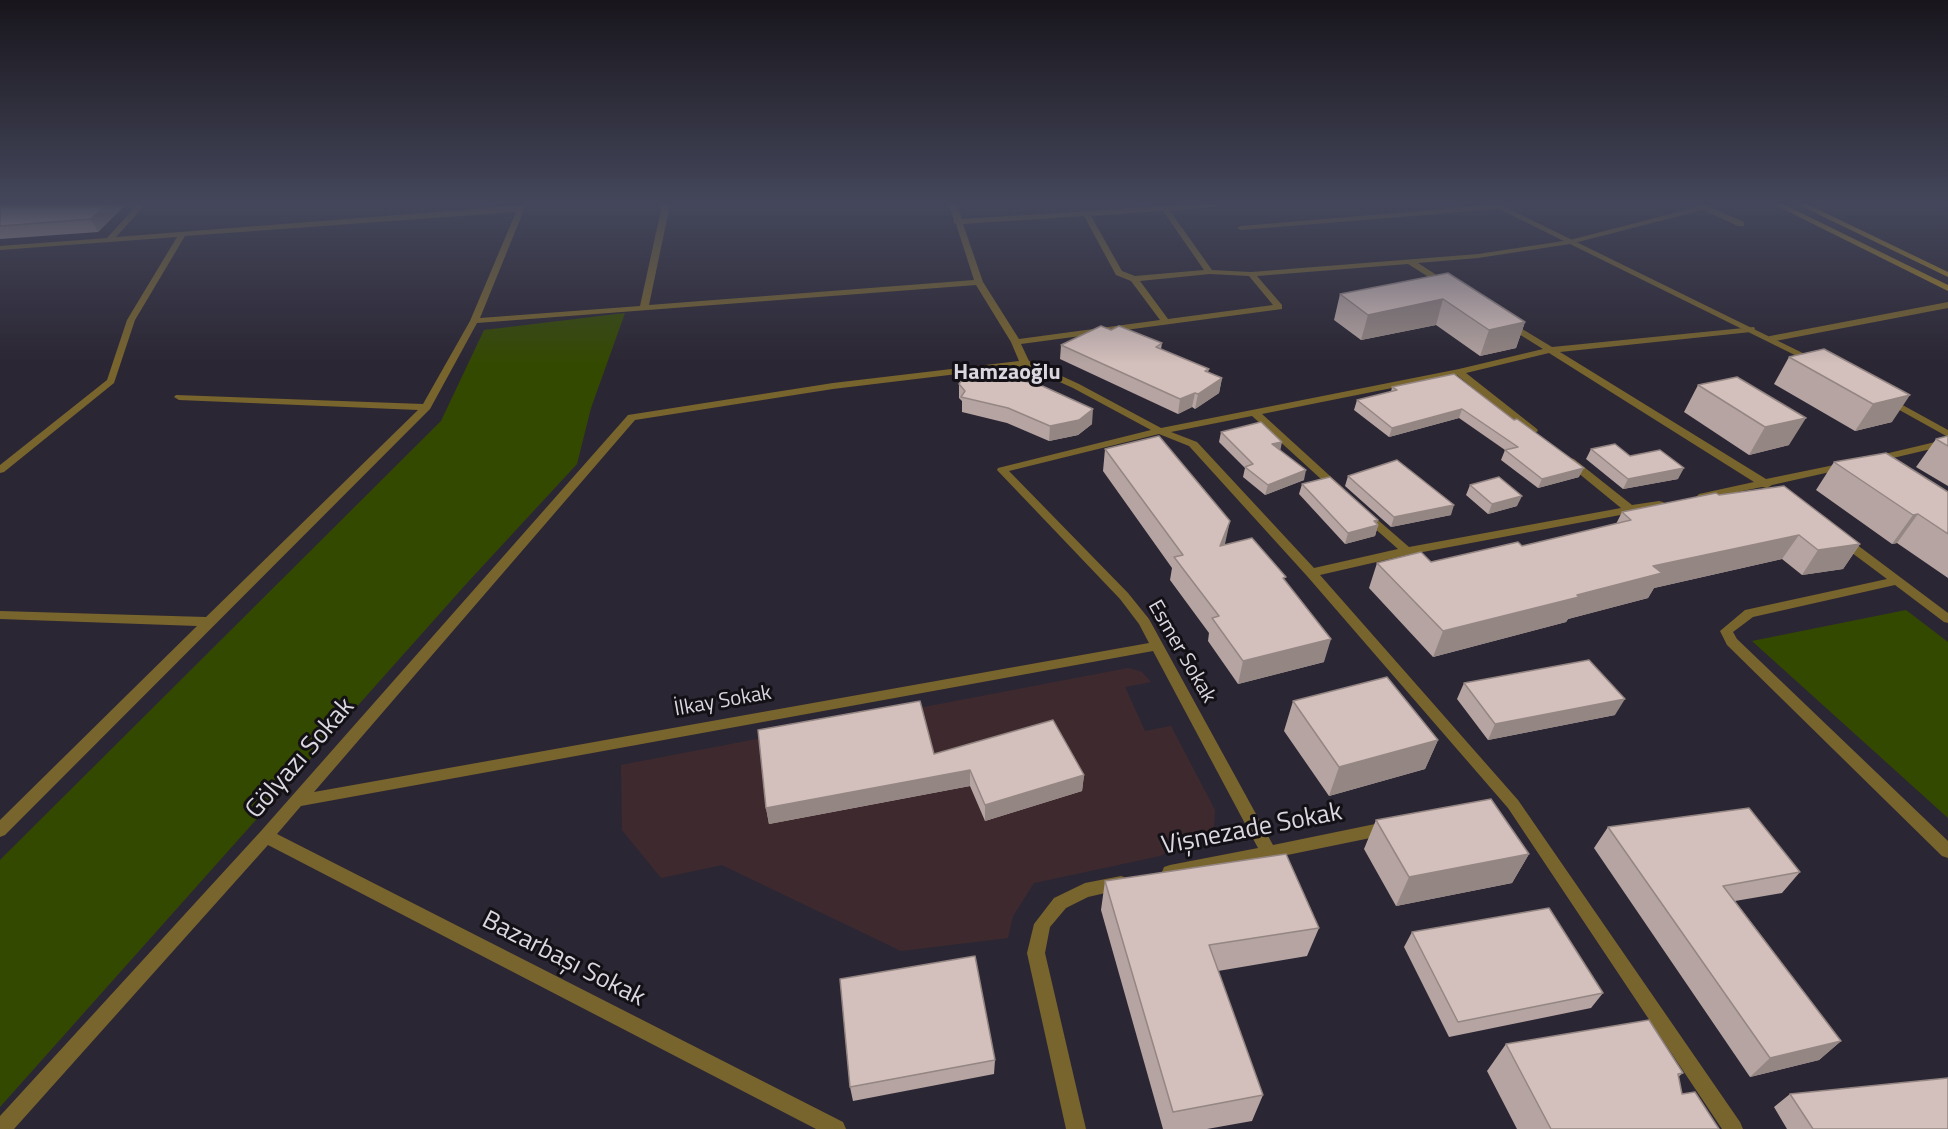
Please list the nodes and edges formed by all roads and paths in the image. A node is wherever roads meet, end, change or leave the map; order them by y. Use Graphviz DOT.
graph roads {
  1 [pos="169,258"];
  2 [pos="501,258"];
  3 [pos="655,258"];
  4 [pos="970,258"];
  5 [pos="1111,258"];
  6 [pos="1200,258"];
  7 [pos="1455,258"];
  8 [pos="1603,258"];
  9 [pos="1885,258"];
  10 [pos="1911,258"];
  11 [pos="1409,261"];
  12 [pos="1210,272"];
  13 [pos="1251,274"];
  14 [pos="1948,275"];
  15 [pos="1134,279"];
  16 [pos="979,282"];
  17 [pos="1948,288"];
  18 [pos="1460,293"];
  19 [pos="1948,304"];
  20 [pos="644,307"];
  21 [pos="1500,318"];
  22 [pos="1164,320"];
  23 [pos="474,321"];
  24 [pos="1751,329"];
  25 [pos="1770,339"];
  26 [pos="1016,342"];
  27 [pos="1551,350"];
  28 [pos="1025,363"];
  29 [pos="1820,364"];
  30 [pos="1459,372"];
  31 [pos="1879,394"];
  32 [pos="179,397"];
  33 [pos="426,407"];
  34 [pos="1256,414"];
  35 [pos="1160,431"];
  36 [pos="1948,434"];
  37 [pos="1540,437"];
  38 [pos="1948,442"];
  39 [pos="1558,452"];
  40 [pos="0,470"];
  41 [pos="1770,487"];
  42 [pos="1631,510"];
  43 [pos="1832,532"];
  44 [pos="1407,551"];
  45 [pos="1311,573"];
  46 [pos="1898,581"];
  47 [pos="0,615"];
  48 [pos="1948,619"];
  49 [pos="208,622"];
  50 [pos="1158,646"];
  51 [pos="296,801"];
  52 [pos="1513,804"];
  53 [pos="1490,809"];
  54 [pos="1397,827"];
  55 [pos="0,830"];
  56 [pos="266,836"];
  57 [pos="1948,851"];
  58 [pos="1269,852"];
  59 [pos="1,1129"];
  60 [pos="836,1129"];
  61 [pos="1076,1129"];
  62 [pos="1733,1129"];
  1 -- 40 [label="street"];
  2 -- 23 [label="street"];
  3 -- 20 [label="street"];
  4 -- 16 [label="street"];
  5 -- 15 [label="street"];
  6 -- 12 [label="street"];
  7 -- 11 [label="street"];
  8 -- 24 [label="street"];
  9 -- 17 [label="main road"];
  10 -- 14 [label="main road"];
  11 -- 13 [label="street"];
  11 -- 18 [label="street"];
  12 -- 13 [label="street"];
  12 -- 15 [label="street"];
  13 -- 22 [label="street"];
  15 -- 22 [label="street"];
  16 -- 20 [label="street"];
  16 -- 26 [label="street"];
  19 -- 25 [label="street"];
  20 -- 23 [label="street"];
  21 -- 27 [label="street"];
  22 -- 26 [label="street"];
  23 -- 33 [label="street"];
  24 -- 25 [label="street"];
  24 -- 27 [label="street"];
  25 -- 29 [label="street"];
  26 -- 28 [label="street"];
  27 -- 30 [label="street"];
  27 -- 41 [label="street"];
  28 -- 35 [label="street"];
  28 -- 51 [label="street, Gölyazı Sokak"];
  30 -- 34 [label="street"];
  30 -- 37 [label="street"];
  31 -- 36 [label="street"];
  32 -- 33 [label="street"];
  33 -- 49 [label="street"];
  34 -- 35 [label="street"];
  34 -- 44 [label="street"];
  35 -- 45 [label="street"];
  35 -- 50 [label="street, Esmer Sokak"];
  38 -- 41 [label="street"];
  39 -- 42 [label="street"];
  41 -- 42 [label="street"];
  42 -- 44 [label="street"];
  43 -- 46 [label="street"];
  44 -- 45 [label="street"];
  45 -- 52 [label="street"];
  46 -- 48 [label="street"];
  46 -- 57 [label="street"];
  47 -- 49 [label="street"];
  49 -- 55 [label="street"];
  50 -- 51 [label="street, İlkay Sokak"];
  50 -- 58 [label="street, Esmer Sokak"];
  51 -- 56 [label="street, Gölyazı Sokak"];
  52 -- 53 [label="street"];
  52 -- 62 [label="street"];
  54 -- 58 [label="street, Vişnezade Sokak"];
  56 -- 59 [label="street, Gölyazı Sokak"];
  56 -- 60 [label="street, Bazarbaşı Sokak"];
  58 -- 61 [label="street, Vişnezade Sokak"];
}
